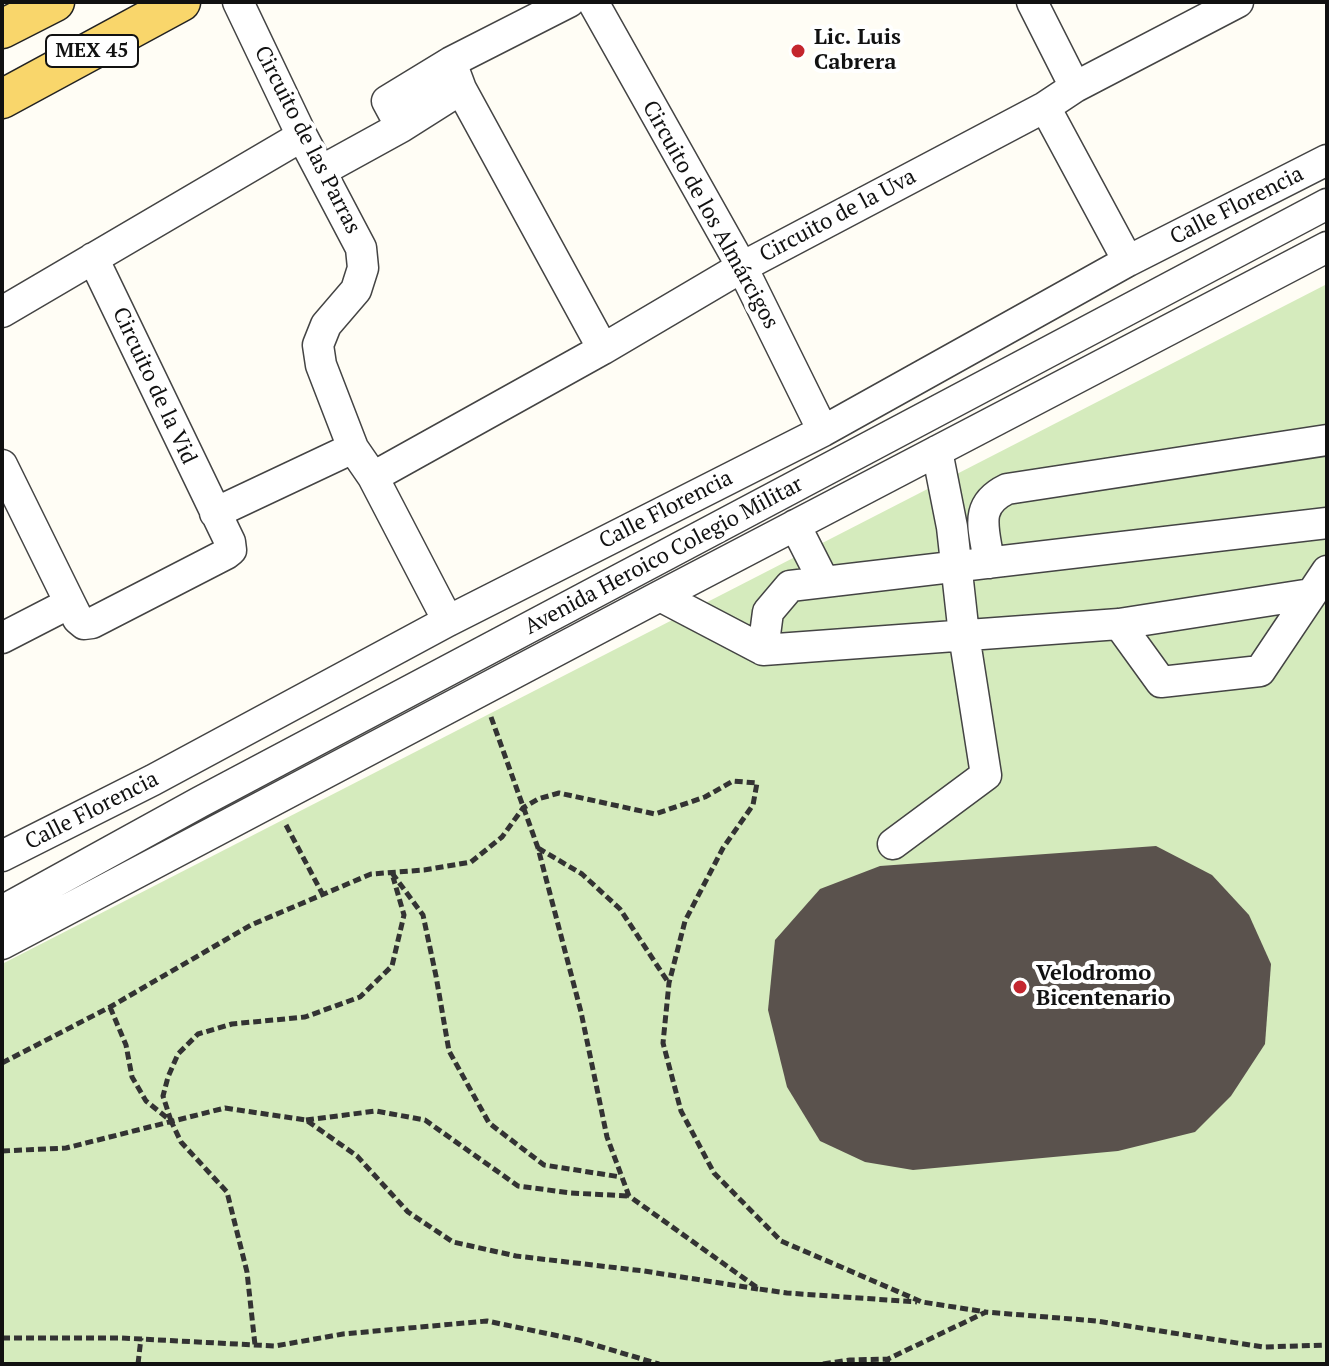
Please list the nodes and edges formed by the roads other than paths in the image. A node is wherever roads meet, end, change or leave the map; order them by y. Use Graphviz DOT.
graph roads {
  1 [pos="55,2"];
  2 [pos="181,2"];
  3 [pos="238,2"];
  4 [pos="569,2"];
  5 [pos="593,2"];
  6 [pos="1032,2"];
  7 [pos="1238,2"];
  8 [pos="2,29"];
  9 [pos="456,76"];
  10 [pos="1075,87"];
  11 [pos="2,99"];
  12 [pos="1045,107"];
  13 [pos="302,136"];
  14 [pos="1327,160"];
  15 [pos="321,171"];
  16 [pos="1327,204"];
  17 [pos="1327,247"];
  18 [pos="93,258"];
  19 [pos="1128,261"];
  20 [pos="742,267"];
  21 [pos="2,312"];
  22 [pos="603,349"];
  23 [pos="823,431"];
  24 [pos="1327,440"];
  25 [pos="353,448"];
  26 [pos="937,451"];
  27 [pos="2,465"];
  28 [pos="373,477"];
  29 [pos="215,513"];
  30 [pos="1327,523"];
  31 [pos="795,525"];
  32 [pos="989,563"];
  33 [pos="957,567"];
  34 [pos="824,582"];
  35 [pos="1319,582"];
  36 [pos="660,596"];
  37 [pos="70,603"];
  38 [pos="448,621"];
  39 [pos="1119,624"];
  40 [pos="964,635"];
  41 [pos="2,638"];
  42 [pos="763,650"];
  43 [pos="153,780"];
  44 [pos="200,802"];
  45 [pos="893,844"];
  46 [pos="5,846"];
  47 [pos="2,911"];
  48 [pos="2,944"];
  1 -- 8 [label="main road, MEX 45"];
  2 -- 11 [label="main road, MEX 45"];
  3 -- 13 [label="street, Circuito de las Parras"];
  4 -- 9 [label="street"];
  5 -- 20 [label="street, Circuito de los Almárcigos"];
  6 -- 10 [label="street"];
  7 -- 10 [label="street, Circuito de la Uva"];
  9 -- 15 [label="street"];
  9 -- 22 [label="street"];
  10 -- 12 [label="street, Circuito de la Uva"];
  12 -- 19 [label="street"];
  12 -- 20 [label="street, Circuito de la Uva"];
  13 -- 15 [label="street, Circuito de las Parras"];
  13 -- 18 [label="street"];
  14 -- 19 [label="street, Calle Florencia"];
  15 -- 25 [label="street, Circuito de las Parras"];
  16 -- 44 [label="street, Avenida Heroico Colegio Militar"];
  17 -- 26 [label="street, Avenida Heroico Colegio Militar"];
  18 -- 21 [label="street"];
  18 -- 29 [label="street, Circuito de la Vid"];
  19 -- 23 [label="street, Calle Florencia"];
  20 -- 22 [label="street, Circuito de la Uva"];
  20 -- 23 [label="street, Circuito de los Almárcigos"];
  22 -- 28 [label="street, Circuito de la Uva"];
  23 -- 38 [label="street, Calle Florencia"];
  24 -- 32 [label="street"];
  25 -- 28 [label="street, Circuito de las Parras"];
  25 -- 29 [label="street"];
  26 -- 31 [label="street, Avenida Heroico Colegio Militar"];
  26 -- 33 [label="street"];
  27 -- 37 [label="street"];
  28 -- 38 [label="street, Circuito de las Parras"];
  29 -- 37 [label="street, Circuito de la Vid"];
  30 -- 32 [label="street"];
  31 -- 34 [label="street"];
  31 -- 36 [label="street, Avenida Heroico Colegio Militar"];
  32 -- 33 [label="street"];
  33 -- 34 [label="street"];
  33 -- 40 [label="street"];
  34 -- 42 [label="street"];
  35 -- 39 [label="street"];
  35 -- 39 [label="street"];
  36 -- 42 [label="street"];
  36 -- 48 [label="street, Avenida Heroico Colegio Militar"];
  37 -- 41 [label="street"];
  38 -- 43 [label="street, Calle Florencia"];
  39 -- 40 [label="street"];
  40 -- 42 [label="street"];
  40 -- 45 [label="street"];
  43 -- 44 [label="street"];
  43 -- 46 [label="street, Calle Florencia"];
  44 -- 47 [label="street, Avenida Heroico Colegio Militar"];
}
